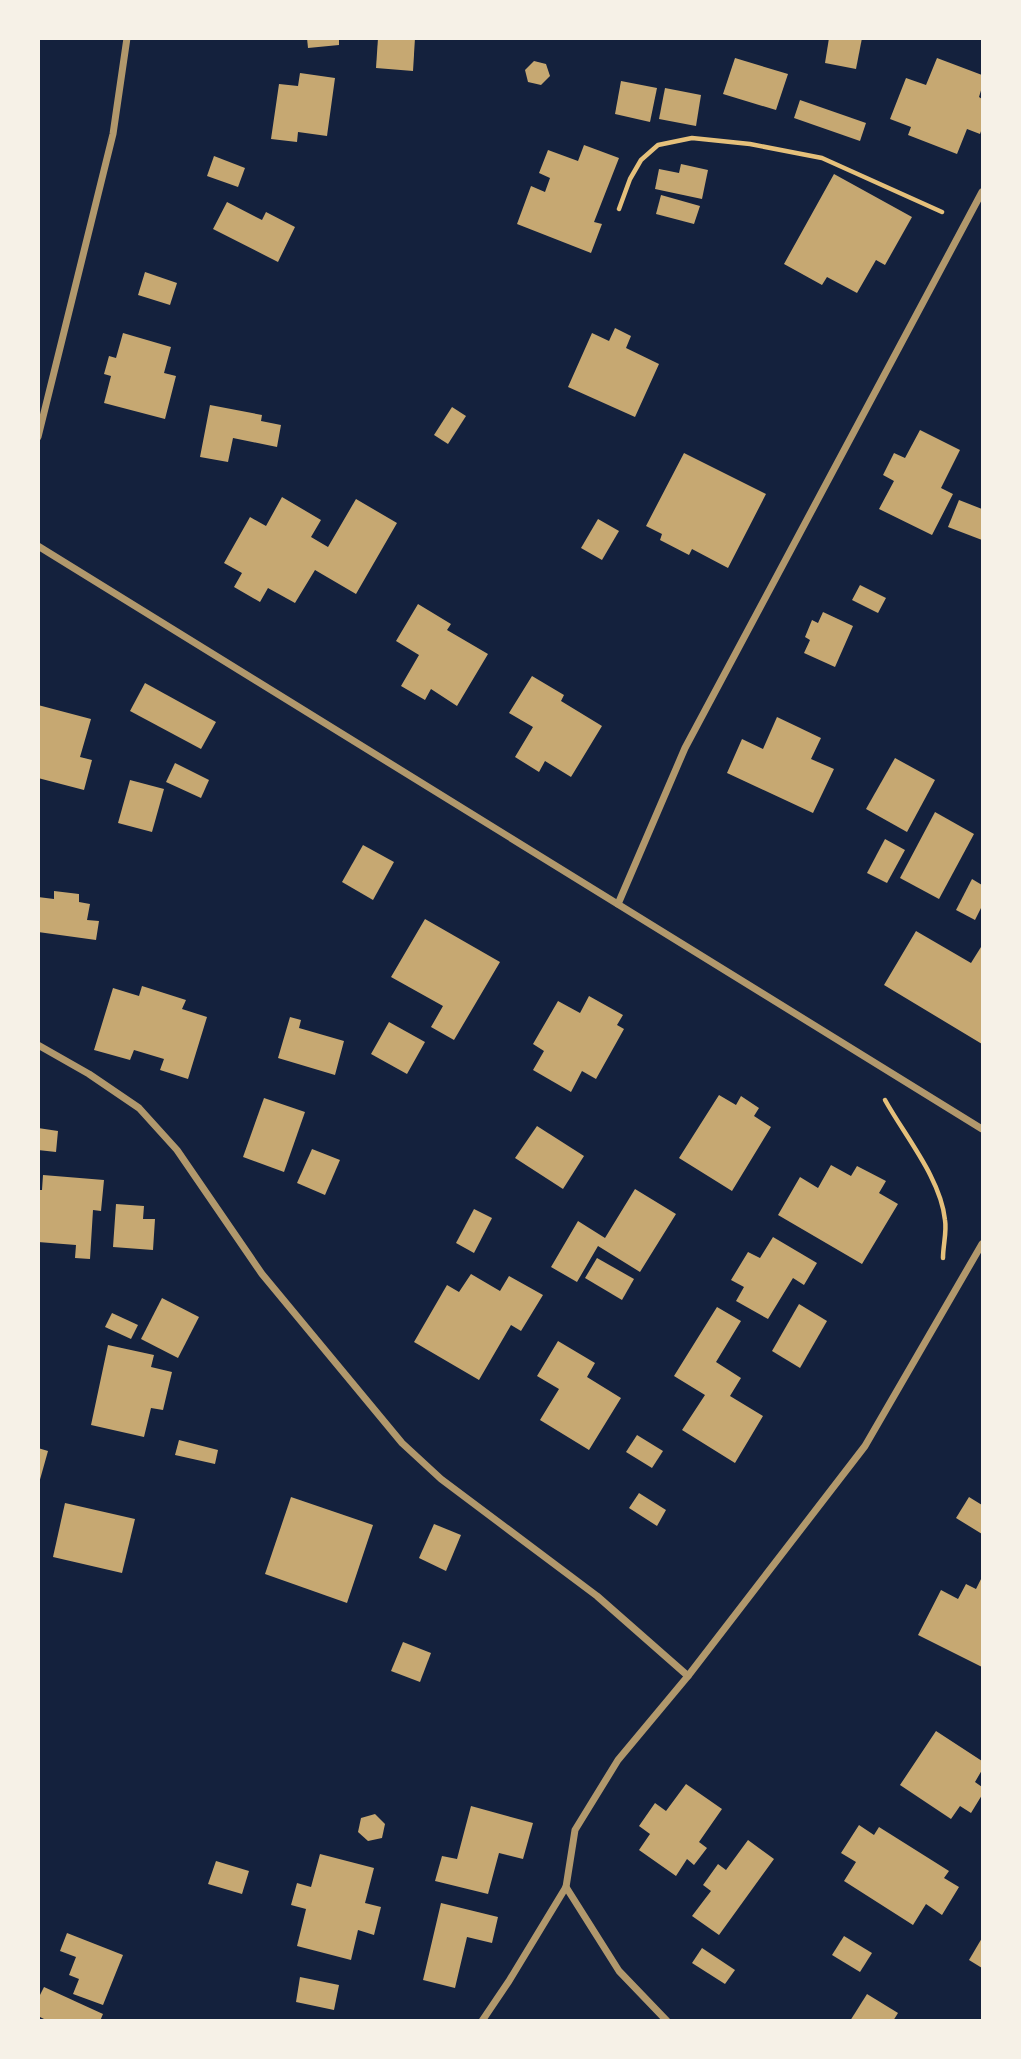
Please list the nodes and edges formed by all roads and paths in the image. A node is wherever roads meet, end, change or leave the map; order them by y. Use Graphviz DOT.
graph roads {
  1 [pos="127,38"];
  2 [pos="982,192"];
  3 [pos="619,209"];
  4 [pos="964,223"];
  5 [pos="38,437"];
  6 [pos="38,546"];
  7 [pos="618,904"];
  8 [pos="38,1045"];
  9 [pos="883,1096"];
  10 [pos="982,1129"];
  11 [pos="982,1244"];
  12 [pos="947,1305"];
  13 [pos="688,1676"];
  14 [pos="566,1887"];
  15 [pos="482,2021"];
  16 [pos="667,2021"];
  1 -- 5 [label="street"];
  2 -- 4 [label="street"];
  3 -- 4 [label="path"];
  4 -- 7 [label="street"];
  6 -- 7 [label="street"];
  7 -- 10 [label="street"];
  8 -- 13 [label="street"];
  9 -- 12 [label="path"];
  11 -- 12 [label="street"];
  12 -- 13 [label="street"];
  13 -- 14 [label="street"];
  14 -- 15 [label="street"];
  14 -- 16 [label="street"];
}
